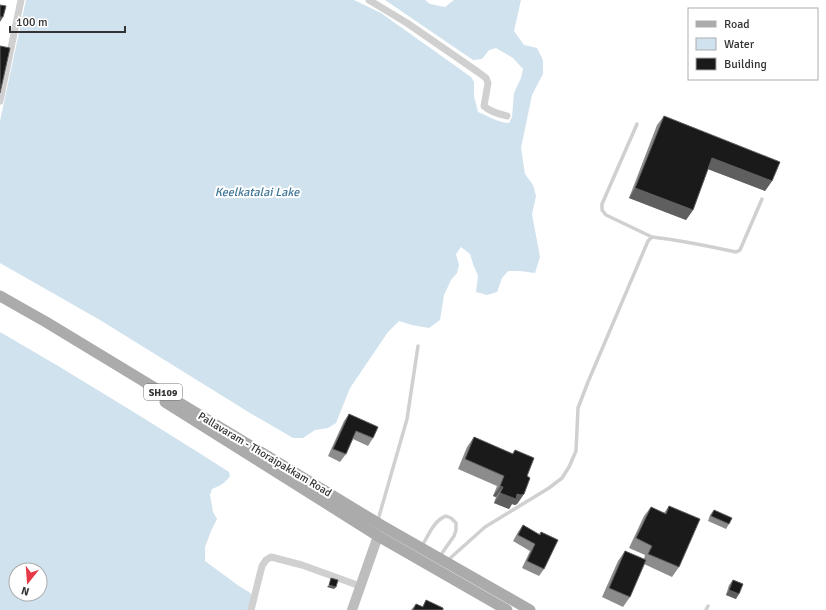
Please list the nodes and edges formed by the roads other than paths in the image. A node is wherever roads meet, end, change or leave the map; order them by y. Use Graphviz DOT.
graph roads {
  1 [pos="21,0"];
  2 [pos="369,0"];
  3 [pos="0,100"];
  4 [pos="507,116"];
  5 [pos="637,124"];
  6 [pos="762,199"];
  7 [pos="652,237"];
  8 [pos="0,299"];
  9 [pos="418,346"];
  10 [pos="377,522"];
  11 [pos="378,536"];
  12 [pos="421,547"];
  13 [pos="443,560"];
  14 [pos="360,586"];
  15 [pos="500,608"];
  16 [pos="251,610"];
  17 [pos="352,610"];
  18 [pos="530,610"];
  1 -- 3 [label="street"];
  2 -- 4 [label="street"];
  5 -- 7 [label="lane"];
  6 -- 7 [label="lane"];
  7 -- 13 [label="lane"];
  8 -- 10 [label="main road, Pallavaram - Thoraipakkam Road / SH109"];
  8 -- 11 [label="main road, Pallavaram - Thoraipakkam Road / SH109"];
  9 -- 10 [label="lane"];
  10 -- 12 [label="main road, Pallavaram - Thoraipakkam Road / SH109"];
  11 -- 14 [label="street"];
  11 -- 15 [label="main road, Pallavaram - Thoraipakkam Road / SH109"];
  12 -- 13 [label="main road, Pallavaram - Thoraipakkam Road / SH109"];
  12 -- 13 [label="lane"];
  13 -- 18 [label="main road, Pallavaram - Thoraipakkam Road / SH109"];
  14 -- 16 [label="street"];
  14 -- 17 [label="street"];
}
